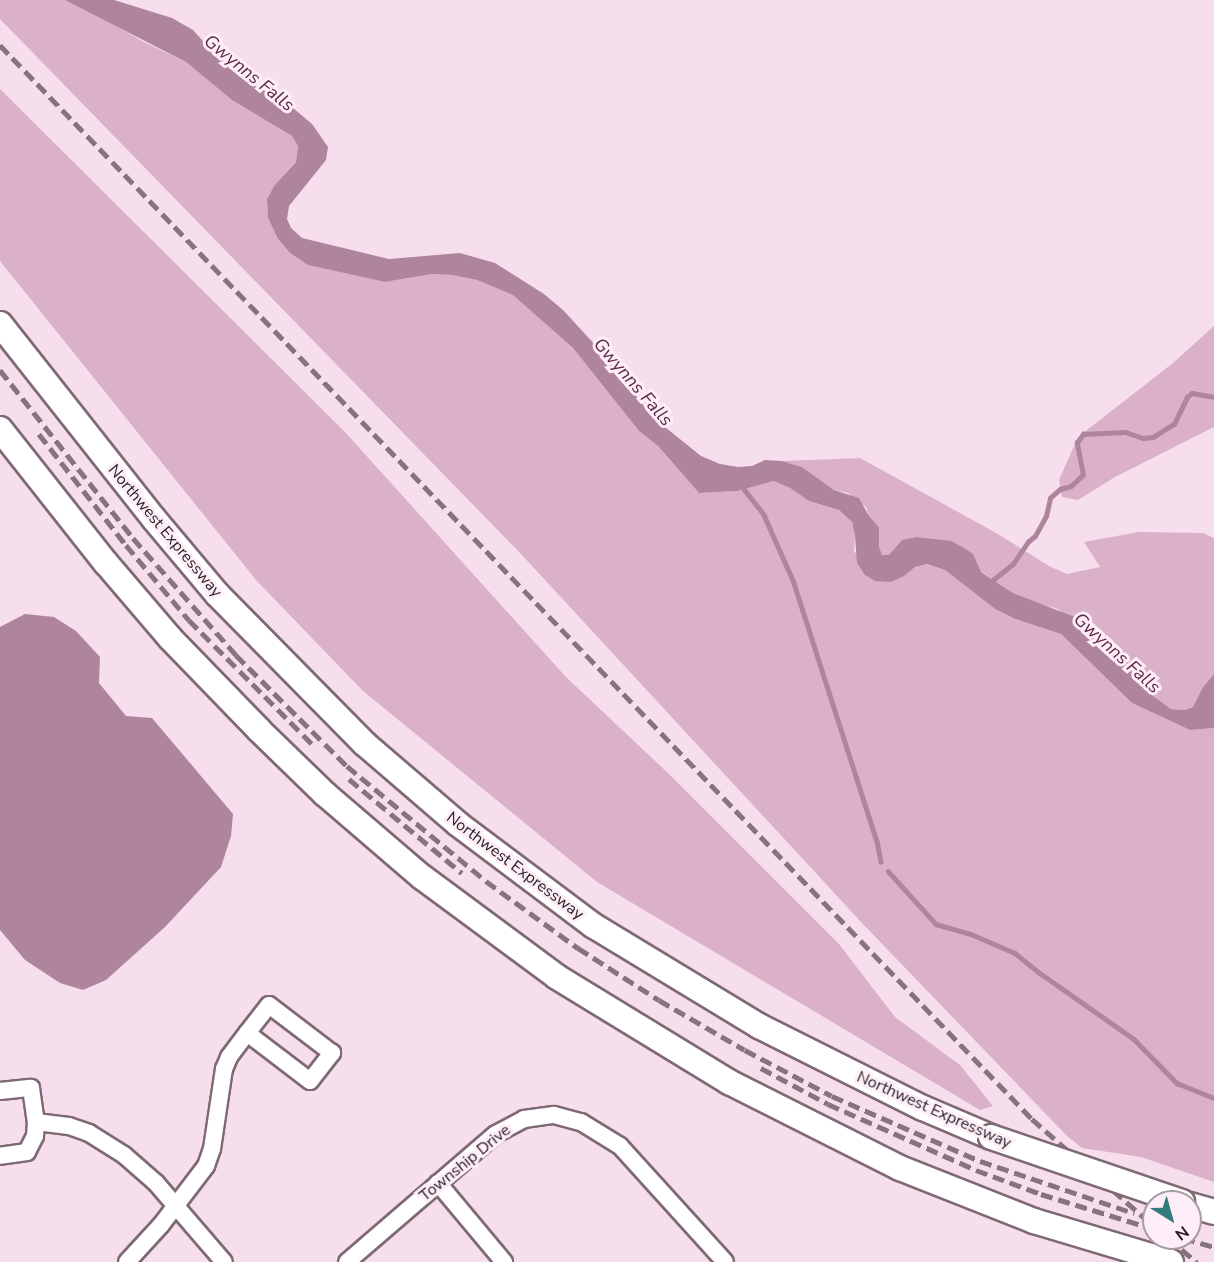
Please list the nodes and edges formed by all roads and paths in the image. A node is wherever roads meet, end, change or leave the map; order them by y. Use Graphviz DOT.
graph roads {
  1 [pos="0,324"];
  2 [pos="0,429"];
  3 [pos="247,1033"];
  4 [pos="0,1091"];
  5 [pos="36,1122"];
  6 [pos="0,1156"];
  7 [pos="438,1183"];
  8 [pos="1147,1190"];
  9 [pos="176,1206"];
  10 [pos="127,1262"];
  11 [pos="224,1262"];
  12 [pos="347,1262"];
  13 [pos="504,1262"];
  14 [pos="724,1262"];
  15 [pos="1171,1262"];
  1 -- 8 [label="highway, Northwest Expressway, bridge"];
  2 -- 15 [label="highway"];
  3 -- 3 [label="street"];
  3 -- 9 [label="street"];
  4 -- 5 [label="street"];
  5 -- 6 [label="street"];
  5 -- 9 [label="street"];
  7 -- 12 [label="street, Township Drive"];
  7 -- 13 [label="street"];
  7 -- 14 [label="street, Township Drive"];
  9 -- 10 [label="street"];
  9 -- 11 [label="street"];
}
